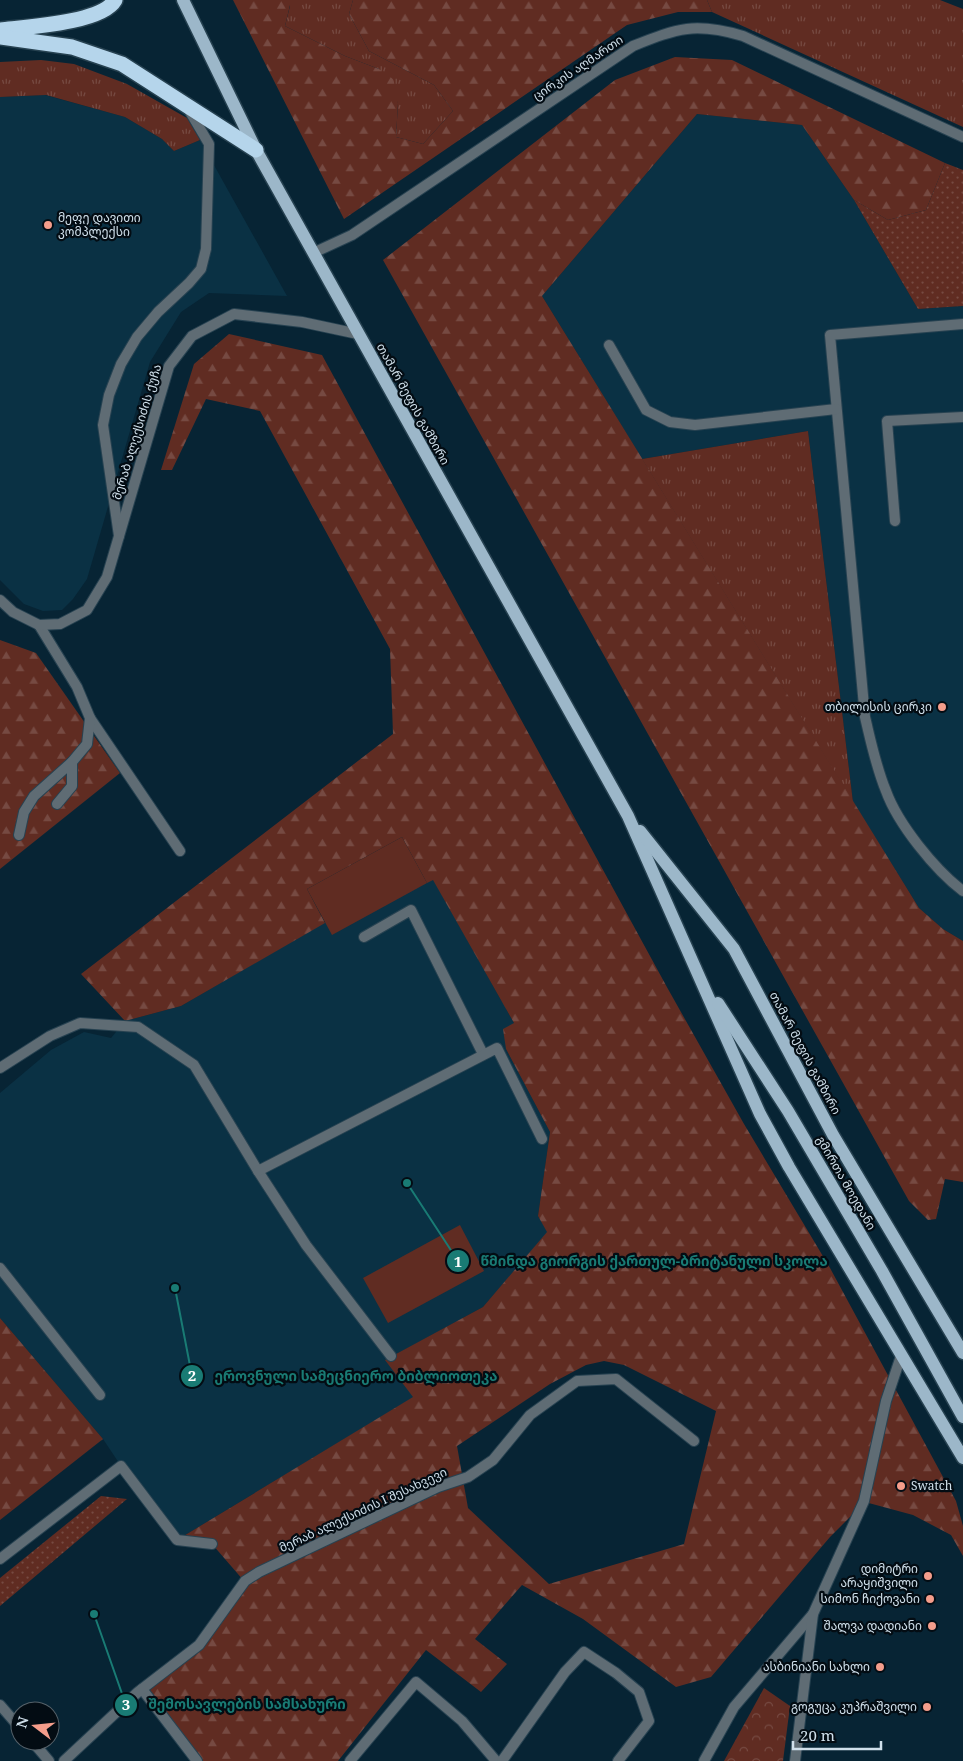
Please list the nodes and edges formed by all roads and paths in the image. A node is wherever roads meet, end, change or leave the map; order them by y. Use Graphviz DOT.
graph roads {
  1 [pos="115,0"];
  2 [pos="183,0"];
  3 [pos="0,30"];
  4 [pos="0,37"];
  5 [pos="187,107"];
  6 [pos="963,137"];
  7 [pos="256,150"];
  8 [pos="313,254"];
  9 [pos="963,324"];
  10 [pos="358,334"];
  11 [pos="608,345"];
  12 [pos="836,410"];
  13 [pos="963,417"];
  14 [pos="895,521"];
  15 [pos="119,536"];
  16 [pos="0,600"];
  17 [pos="39,625"];
  18 [pos="90,718"];
  19 [pos="72,762"];
  20 [pos="56,804"];
  21 [pos="628,816"];
  22 [pos="19,835"];
  23 [pos="180,851"];
  24 [pos="963,891"];
  25 [pos="364,937"];
  26 [pos="696,969"];
  27 [pos="483,1054"];
  28 [pos="0,1068"];
  29 [pos="542,1139"];
  30 [pos="258,1170"];
  31 [pos="0,1268"];
  32 [pos="940,1315"];
  33 [pos="963,1335"];
  34 [pos="963,1353"];
  35 [pos="391,1356"];
  36 [pos="901,1356"];
  37 [pos="100,1395"];
  38 [pos="963,1416"];
  39 [pos="694,1441"];
  40 [pos="961,1454"];
  41 [pos="212,1544"];
  42 [pos="0,1559"];
  43 [pos="814,1614"];
  44 [pos="142,1689"];
  45 [pos="0,1705"];
  46 [pos="10,1716"];
  47 [pos="41,1751"];
  48 [pos="50,1761"];
  49 [pos="64,1761"];
  50 [pos="198,1761"];
  51 [pos="350,1761"];
  52 [pos="496,1761"];
  53 [pos="502,1761"];
  54 [pos="618,1761"];
  55 [pos="704,1761"];
  56 [pos="795,1761"];
  1 -- 3 [label="highway"];
  2 -- 7 [label="main road, თამარ მეფის გამზირი"];
  4 -- 5 [label="highway"];
  5 -- 7 [label="highway"];
  5 -- 15 [label="street"];
  6 -- 8 [label="street, ცირკის აღმართი"];
  7 -- 8 [label="main road, თამარ მეფის გამზირი"];
  8 -- 10 [label="main road, თამარ მეფის გამზირი"];
  9 -- 12 [label="street"];
  10 -- 15 [label="street, მერაბ ალექსიძის ქუჩა"];
  10 -- 21 [label="main road, თამარ მეფის გამზირი"];
  11 -- 12 [label="street"];
  12 -- 24 [label="street"];
  13 -- 14 [label="street"];
  15 -- 17 [label="street, მერაბ ალექსიძის ქუჩა"];
  16 -- 17 [label="street"];
  17 -- 18 [label="street"];
  18 -- 19 [label="street"];
  18 -- 23 [label="street"];
  19 -- 20 [label="street"];
  19 -- 22 [label="street"];
  21 -- 26 [label="main road, თამარ მეფის გამზირი"];
  21 -- 32 [label="main road, თამარ მეფის გამზირი"];
  25 -- 27 [label="street"];
  26 -- 36 [label="main road"];
  26 -- 38 [label="main road, გმირთა მოედანი"];
  27 -- 29 [label="street"];
  27 -- 30 [label="street"];
  28 -- 30 [label="street"];
  30 -- 35 [label="street"];
  31 -- 37 [label="street"];
  32 -- 33 [label="main road"];
  32 -- 34 [label="main road"];
  36 -- 40 [label="main road"];
  36 -- 43 [label="street"];
  39 -- 44 [label="street, მერაბ ალექსიძის I შესახვევი"];
  41 -- 42 [label="street"];
  43 -- 55 [label="street"];
  43 -- 56 [label="street"];
  44 -- 49 [label="street, მერაბ ალექსიძის I შესახვევი"];
  44 -- 50 [label="street"];
  45 -- 46 [label="street"];
  47 -- 48 [label="street"];
  51 -- 52 [label="street"];
  53 -- 54 [label="street"];
}
